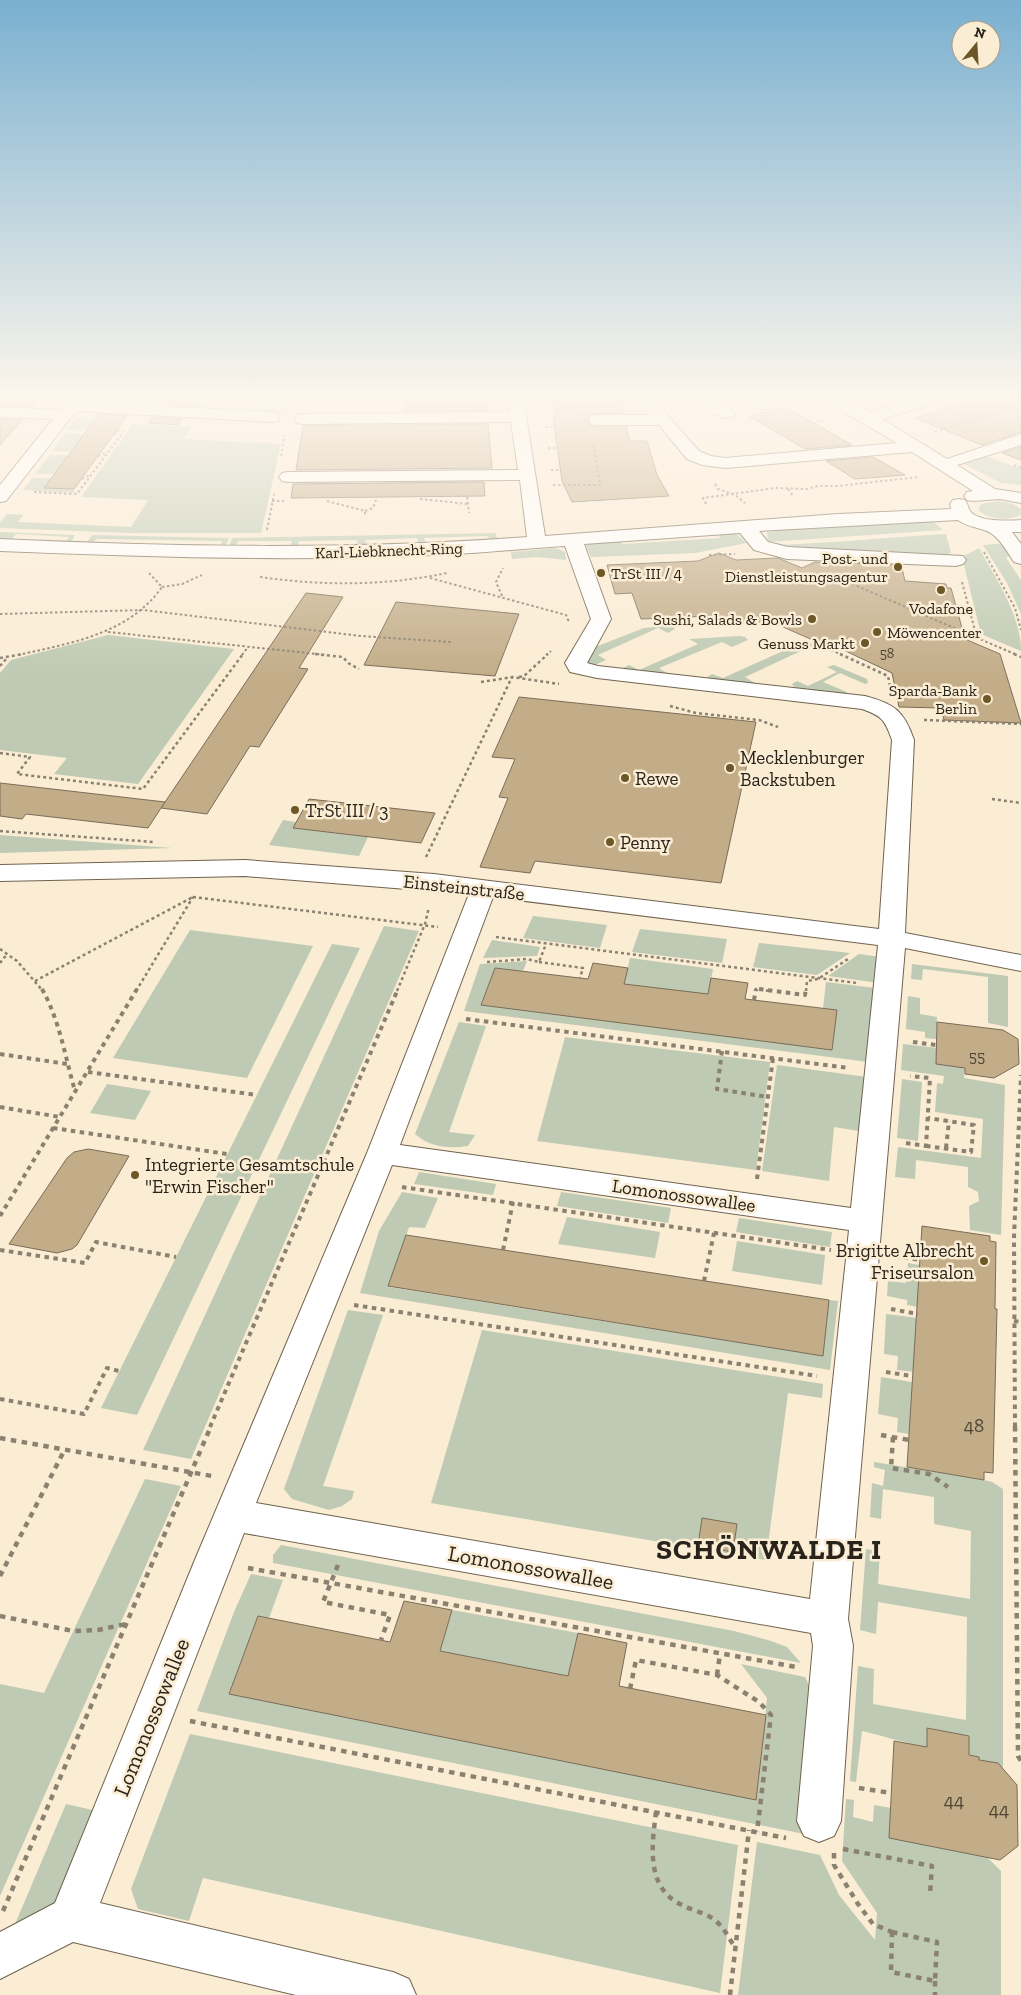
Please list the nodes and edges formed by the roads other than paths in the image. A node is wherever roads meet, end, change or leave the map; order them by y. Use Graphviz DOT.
graph roads {
  1 [pos="529,490"];
  2 [pos="959,490"];
  3 [pos="987,490"];
  4 [pos="992,494"];
  5 [pos="1021,498"];
  6 [pos="964,505"];
  7 [pos="994,526"];
  8 [pos="1021,526"];
  9 [pos="745,527"];
  10 [pos="572,540"];
  11 [pos="538,543"];
  12 [pos="0,544"];
  13 [pos="1021,558"];
  14 [pos="956,560"];
  15 [pos="0,873"];
  16 [pos="484,888"];
  17 [pos="892,939"];
  18 [pos="926,943"];
  19 [pos="1021,944"];
  20 [pos="1021,963"];
  21 [pos="382,1153"];
  22 [pos="873,1244"];
  23 [pos="240,1499"];
  24 [pos="828,1619"];
  25 [pos="808,1830"];
  26 [pos="71,1919"];
  27 [pos="0,1956"];
  28 [pos="393,1995"];
  1 -- 11 [label="street"];
  2 -- 6 [label="street"];
  3 -- 4 [label="street"];
  4 -- 5 [label="street"];
  4 -- 6 [label="street"];
  6 -- 7 [label="street"];
  6 -- 9 [label="street, Karl-Liebknecht-Ring"];
  7 -- 8 [label="street"];
  7 -- 13 [label="street"];
  9 -- 10 [label="street, Karl-Liebknecht-Ring"];
  9 -- 14 [label="street"];
  10 -- 11 [label="street, Karl-Liebknecht-Ring"];
  10 -- 17 [label="street"];
  11 -- 12 [label="street, Karl-Liebknecht-Ring"];
  15 -- 16 [label="street, Einsteinstraße"];
  16 -- 17 [label="street, Einsteinstraße"];
  16 -- 21 [label="street, Lomonossowallee"];
  17 -- 18 [label="street, Einsteinstraße"];
  17 -- 22 [label="street"];
  18 -- 19 [label="street, Einsteinstraße"];
  18 -- 20 [label="street, Einsteinstraße"];
  21 -- 22 [label="street, Lomonossowallee"];
  21 -- 23 [label="street, Lomonossowallee"];
  22 -- 24 [label="street"];
  23 -- 24 [label="street, Lomonossowallee"];
  23 -- 26 [label="street, Lomonossowallee"];
  24 -- 25 [label="street"];
  26 -- 27 [label="street"];
  26 -- 28 [label="street"];
}
